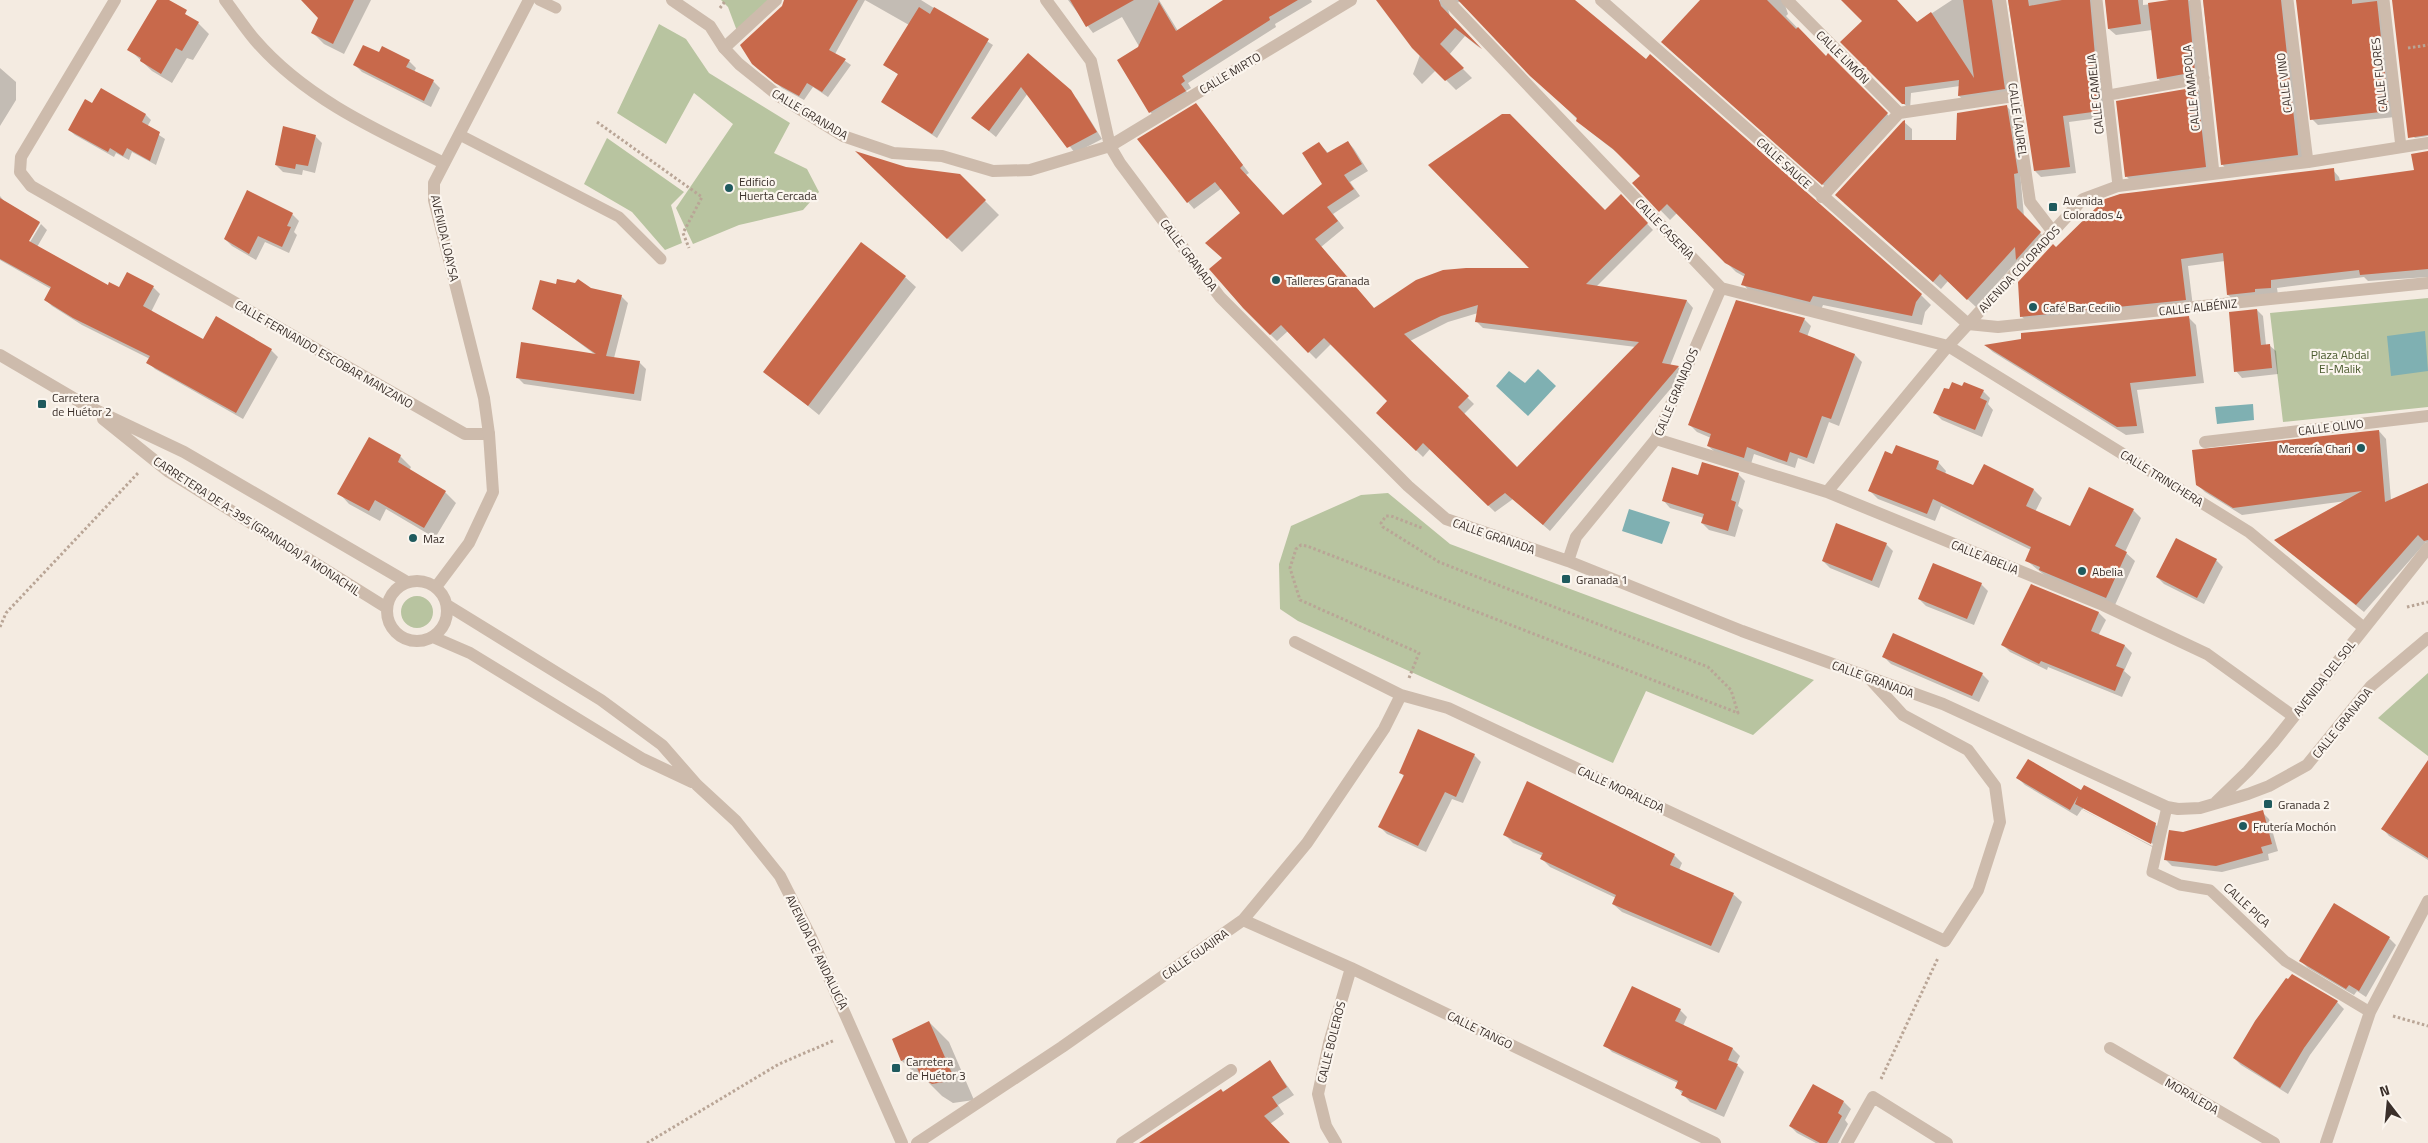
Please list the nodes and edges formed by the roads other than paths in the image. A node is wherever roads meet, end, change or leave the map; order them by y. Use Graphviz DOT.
graph roads {
  1 [pos="115,0"];
  2 [pos="225,0"];
  3 [pos="529,0"];
  4 [pos="539,0"];
  5 [pos="672,0"];
  6 [pos="776,0"];
  7 [pos="1046,0"];
  8 [pos="1351,0"];
  9 [pos="1447,0"];
  10 [pos="1601,0"];
  11 [pos="1787,0"];
  12 [pos="2000,0"];
  13 [pos="2097,0"];
  14 [pos="2195,0"];
  15 [pos="2288,0"];
  16 [pos="2384,0"];
  17 [pos="556,8"];
  18 [pos="724,48"];
  19 [pos="2204,78"];
  20 [pos="2109,95"];
  21 [pos="2014,96"];
  22 [pos="1899,113"];
  23 [pos="460,135"];
  24 [pos="2428,143"];
  25 [pos="1110,146"];
  26 [pos="2400,147"];
  27 [pos="2308,162"];
  28 [pos="444,163"];
  29 [pos="2214,173"];
  30 [pos="2118,186"];
  31 [pos="1822,197"];
  32 [pos="2053,232"];
  33 [pos="661,259"];
  34 [pos="2428,283"];
  35 [pos="1721,288"];
  36 [pos="1968,324"];
  37 [pos="1948,346"];
  38 [pos="0,354"];
  39 [pos="87,406"];
  40 [pos="2428,416"];
  41 [pos="489,434"];
  42 [pos="1656,439"];
  43 [pos="2205,442"];
  44 [pos="1827,492"];
  45 [pos="2428,548"];
  46 [pos="1568,560"];
  47 [pos="407,582"];
  48 [pos="436,587"];
  49 [pos="447,605"];
  50 [pos="387,608"];
  51 [pos="2364,628"];
  52 [pos="433,636"];
  53 [pos="2428,638"];
  54 [pos="1295,642"];
  55 [pos="1870,679"];
  56 [pos="1401,695"];
  57 [pos="2294,716"];
  58 [pos="697,785"];
  59 [pos="2214,803"];
  60 [pos="2167,807"];
  61 [pos="2428,901"];
  62 [pos="1242,920"];
  63 [pos="1351,968"];
  64 [pos="2370,1012"];
  65 [pos="2110,1048"];
  66 [pos="1231,1070"];
  67 [pos="902,1143"];
  68 [pos="918,1143"];
  69 [pos="1122,1143"];
  70 [pos="1336,1143"];
  71 [pos="1715,1143"];
  72 [pos="1847,1143"];
  73 [pos="1946,1143"];
  74 [pos="2274,1143"];
  75 [pos="2326,1143"];
  1 -- 41 [label="street, CALLE FERNANDO ESCOBAR MANZANO"];
  2 -- 28 [label="street"];
  3 -- 23 [label="street, AVENIDA LOAYSA"];
  4 -- 17 [label="lane"];
  5 -- 18 [label="street, CALLE GRANADA"];
  6 -- 18 [label="street"];
  7 -- 25 [label="street"];
  8 -- 25 [label="street, CALLE MIRTO"];
  9 -- 35 [label="street, CALLE CASERÍA"];
  10 -- 31 [label="street, CALLE SAUCE"];
  11 -- 22 [label="street, CALLE LIMÓN"];
  12 -- 21 [label="street, CALLE LAUREL"];
  13 -- 20 [label="lane, CALLE CAMELIA"];
  14 -- 19 [label="lane, CALLE AMAPOLA"];
  15 -- 27 [label="lane, CALLE VINO"];
  16 -- 26 [label="lane, CALLE FLORES"];
  18 -- 25 [label="street, CALLE GRANADA"];
  19 -- 20 [label="lane"];
  19 -- 29 [label="lane, CALLE AMAPOLA"];
  20 -- 30 [label="lane, CALLE CAMELIA"];
  21 -- 22 [label="street"];
  21 -- 32 [label="street, CALLE LAUREL"];
  22 -- 31 [label="street"];
  23 -- 28 [label="street, AVENIDA LOAYSA"];
  23 -- 33 [label="lane"];
  24 -- 26 [label="street, AVENIDA COLORADOS"];
  25 -- 46 [label="street, CALLE GRANADA"];
  26 -- 27 [label="street, AVENIDA COLORADOS"];
  27 -- 29 [label="street, AVENIDA COLORADOS"];
  28 -- 41 [label="street, AVENIDA LOAYSA"];
  29 -- 30 [label="street, AVENIDA COLORADOS"];
  30 -- 32 [label="street, AVENIDA COLORADOS"];
  31 -- 36 [label="street, CALLE SAUCE"];
  32 -- 36 [label="street, AVENIDA COLORADOS"];
  34 -- 36 [label="street, CALLE ALBÉNIZ"];
  35 -- 37 [label="street"];
  35 -- 42 [label="street, CALLE GRANADOS"];
  36 -- 37 [label="street, AVENIDA COLORADOS"];
  37 -- 44 [label="street, AVENIDA COLORADOS"];
  37 -- 51 [label="street, CALLE TRINCHERA"];
  38 -- 39 [label="street"];
  39 -- 47 [label="street, CARRETERA DE A-395 (GRANADA) A MONACHIL"];
  39 -- 50 [label="street, CARRETERA DE A-395 (GRANADA) A MONACHIL"];
  40 -- 43 [label="street, CALLE OLIVO"];
  41 -- 48 [label="street"];
  42 -- 44 [label="street, CALLE ABELIA"];
  42 -- 46 [label="street, CALLE GRANADOS"];
  44 -- 57 [label="street, CALLE ABELIA"];
  45 -- 51 [label="street, AVENIDA DEL SOL"];
  46 -- 55 [label="street, CALLE GRANADA"];
  47 -- 48 [label="street"];
  47 -- 50 [label="street"];
  48 -- 49 [label="street"];
  49 -- 52 [label="street"];
  49 -- 58 [label="street"];
  50 -- 52 [label="street"];
  51 -- 57 [label="street, AVENIDA DEL SOL"];
  52 -- 58 [label="street"];
  53 -- 59 [label="street, CALLE GRANADA"];
  54 -- 56 [label="street, CALLE MORALEDA"];
  55 -- 56 [label="street, CALLE MORALEDA"];
  55 -- 60 [label="street, CALLE GRANADA"];
  56 -- 62 [label="street, CALLE GUAJIRA"];
  57 -- 59 [label="street, AVENIDA DEL SOL"];
  58 -- 67 [label="street, AVENIDA DE ANDALUCÍA"];
  59 -- 60 [label="street, CALLE GRANADA"];
  60 -- 64 [label="lane, CALLE PICA"];
  61 -- 64 [label="street"];
  62 -- 63 [label="street, CALLE TANGO"];
  62 -- 68 [label="street, CALLE GUAJIRA"];
  63 -- 70 [label="street, CALLE BOLEROS"];
  63 -- 71 [label="street, CALLE TANGO"];
  64 -- 75 [label="street"];
  65 -- 74 [label="street, MORALEDA"];
  66 -- 69 [label="street"];
  72 -- 73 [label="street"];
}
